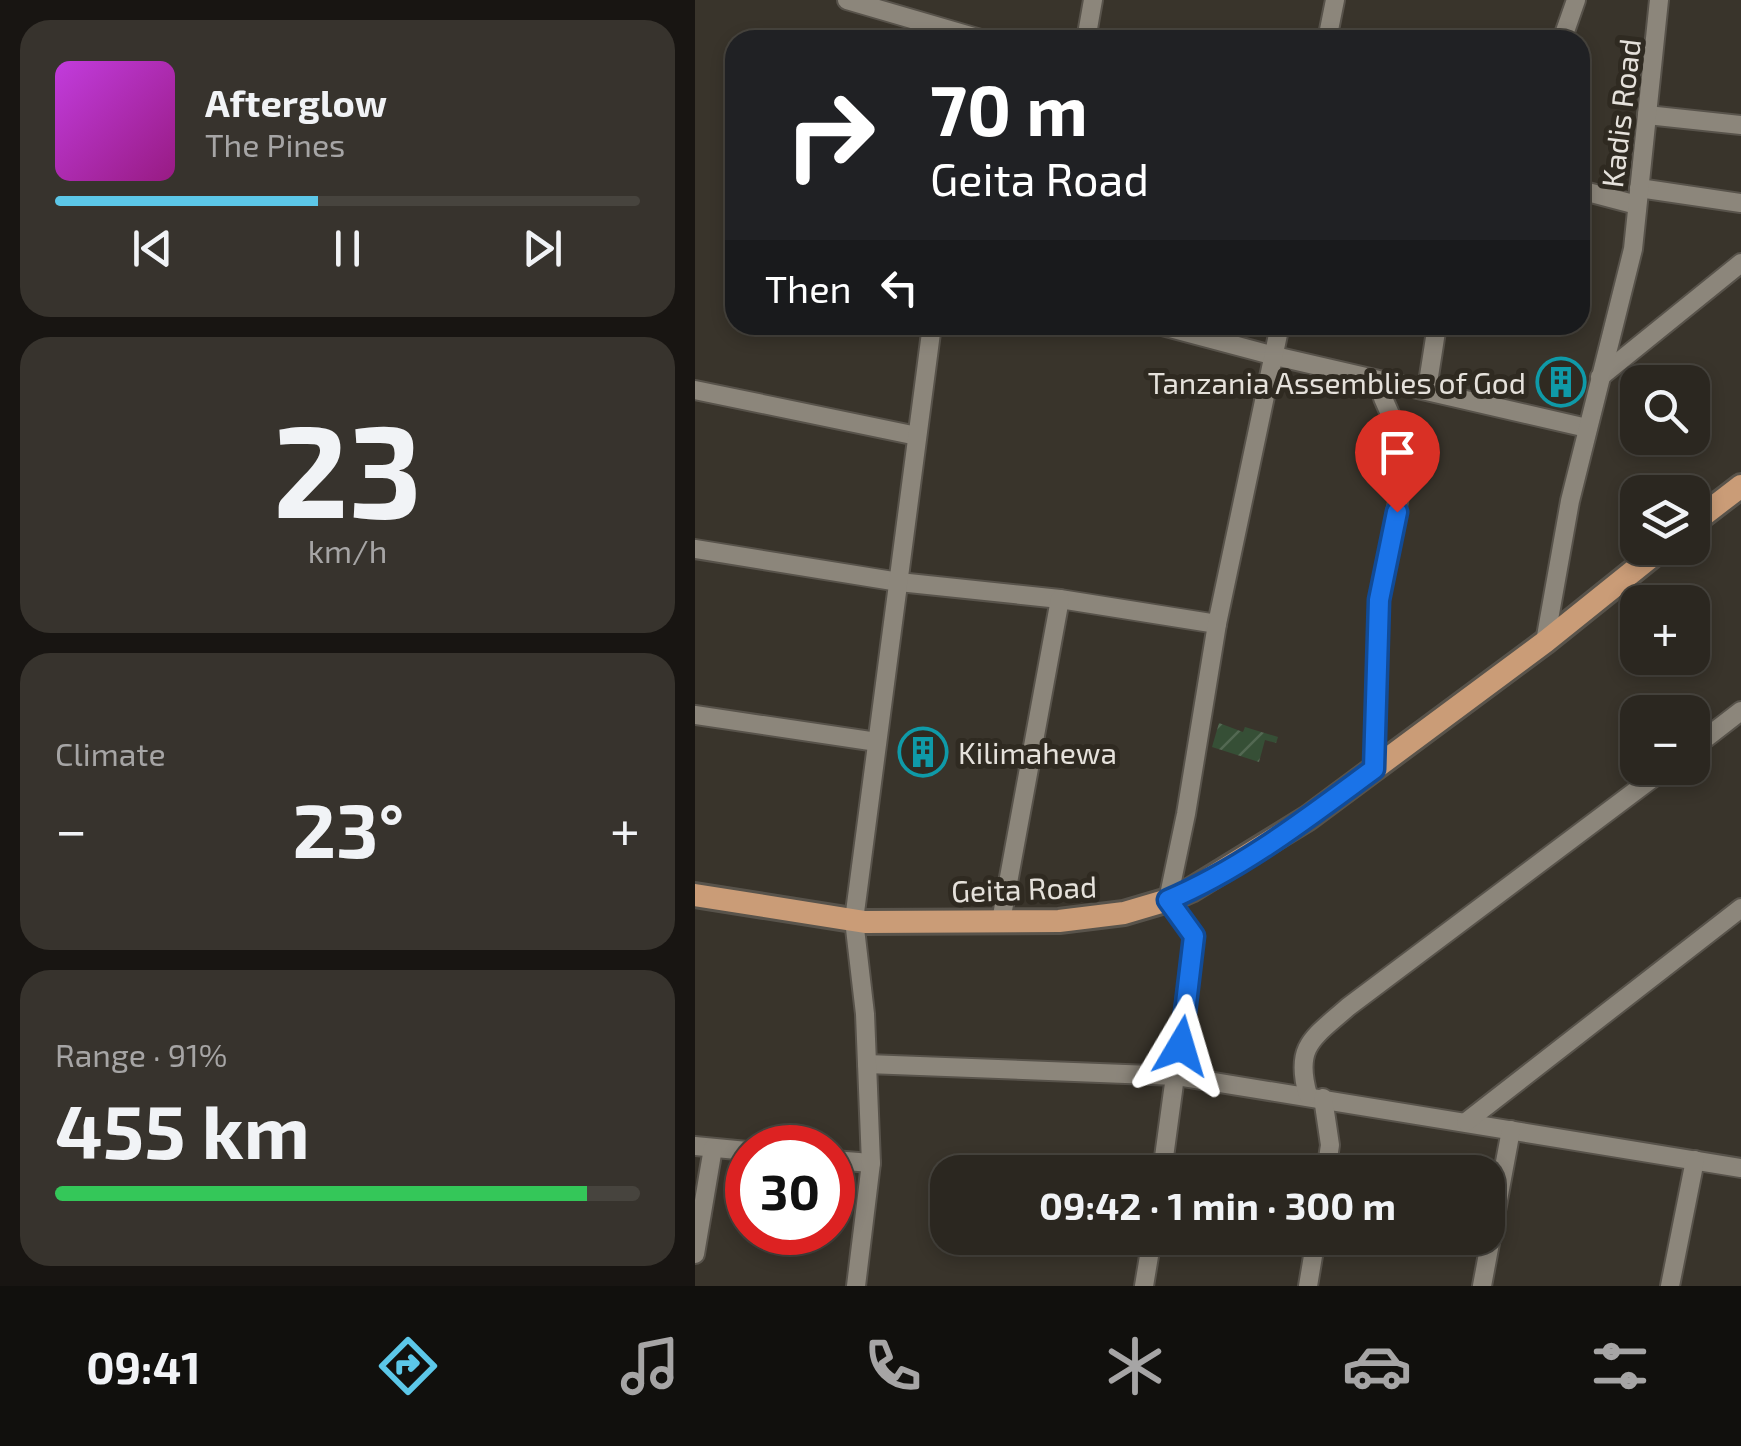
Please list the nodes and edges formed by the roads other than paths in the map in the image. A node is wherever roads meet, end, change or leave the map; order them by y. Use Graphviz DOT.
graph roads {
  1 [pos="847,0"];
  2 [pos="1093,0"];
  3 [pos="1335,0"];
  4 [pos="1576,0"];
  5 [pos="1659,0"];
  6 [pos="947,30"];
  7 [pos="1088,30"];
  8 [pos="1329,30"];
  9 [pos="1566,30"];
  10 [pos="1647,115"];
  11 [pos="1741,125"];
  12 [pos="1590,191"];
  13 [pos="1638,196"];
  14 [pos="1741,203"];
  15 [pos="1741,263"];
  16 [pos="931,335"];
  17 [pos="1196,335"];
  18 [pos="1278,335"];
  19 [pos="1435,335"];
  20 [pos="1275,356"];
  21 [pos="1601,377"];
  22 [pos="1386,382"];
  23 [pos="1427,389"];
  24 [pos="695,390"];
  25 [pos="1587,428"];
  26 [pos="917,436"];
  27 [pos="1741,486"];
  28 [pos="1710,510"];
  29 [pos="695,549"];
  30 [pos="1641,565"];
  31 [pos="899,582"];
  32 [pos="1060,600"];
  33 [pos="1217,624"];
  34 [pos="1545,642"];
  35 [pos="1741,711"];
  36 [pos="695,716"];
  37 [pos="1710,735"];
  38 [pos="877,742"];
  39 [pos="1374,769"];
  40 [pos="1644,785"];
  41 [pos="695,895"];
  42 [pos="1168,900"];
  43 [pos="1741,908"];
  44 [pos="855,920"];
  45 [pos="1001,921"];
  46 [pos="867,1064"];
  47 [pos="1177,1076"];
  48 [pos="1316,1097"];
  49 [pos="1467,1122"];
  50 [pos="1511,1130"];
  51 [pos="704,1147"];
  52 [pos="1165,1155"];
  53 [pos="1329,1155"];
  54 [pos="1695,1160"];
  55 [pos="855,1162"];
  56 [pos="871,1163"];
  57 [pos="1741,1168"];
  58 [pos="695,1254"];
  59 [pos="1150,1255"];
  60 [pos="1314,1255"];
  61 [pos="856,1286"];
  62 [pos="1145,1286"];
  63 [pos="1309,1286"];
  64 [pos="1482,1286"];
  65 [pos="1670,1286"];
  1 -- 6 [label="street"];
  2 -- 7 [label="street"];
  3 -- 8 [label="street"];
  4 -- 9 [label="street"];
  5 -- 10 [label="street, Kadis Road"];
  10 -- 11 [label="street"];
  10 -- 13 [label="street, Kadis Road"];
  12 -- 13 [label="street"];
  13 -- 14 [label="street"];
  13 -- 21 [label="street, Kadis Road"];
  15 -- 21 [label="street"];
  16 -- 26 [label="street"];
  17 -- 20 [label="street"];
  18 -- 20 [label="street"];
  19 -- 23 [label="street"];
  20 -- 22 [label="street"];
  20 -- 33 [label="street"];
  21 -- 25 [label="street, Kadis Road"];
  22 -- 23 [label="street"];
  22 -- 39 [label="street"];
  23 -- 25 [label="street"];
  24 -- 26 [label="street"];
  25 -- 34 [label="street, Kadis Road"];
  26 -- 31 [label="street"];
  27 -- 28 [label="main road"];
  29 -- 31 [label="street"];
  30 -- 34 [label="main road, Geita Road"];
  31 -- 32 [label="street"];
  31 -- 38 [label="street"];
  32 -- 33 [label="street"];
  32 -- 45 [label="street"];
  33 -- 42 [label="street"];
  34 -- 39 [label="main road, Geita Road"];
  35 -- 37 [label="street"];
  36 -- 38 [label="street"];
  38 -- 44 [label="street"];
  39 -- 42 [label="main road, Geita Road"];
  40 -- 48 [label="street"];
  41 -- 44 [label="main road, Geita Road"];
  42 -- 45 [label="main road, Geita Road"];
  42 -- 47 [label="street"];
  43 -- 49 [label="street"];
  44 -- 45 [label="main road, Geita Road"];
  44 -- 46 [label="street"];
  46 -- 47 [label="street"];
  46 -- 56 [label="street"];
  47 -- 48 [label="street"];
  47 -- 52 [label="street"];
  48 -- 49 [label="street"];
  48 -- 53 [label="street"];
  49 -- 50 [label="street"];
  50 -- 54 [label="street"];
  50 -- 64 [label="street"];
  51 -- 58 [label="street"];
  54 -- 57 [label="street"];
  54 -- 65 [label="street"];
  55 -- 56 [label="street"];
  56 -- 61 [label="street"];
  59 -- 62 [label="street"];
  60 -- 63 [label="street"];
}
